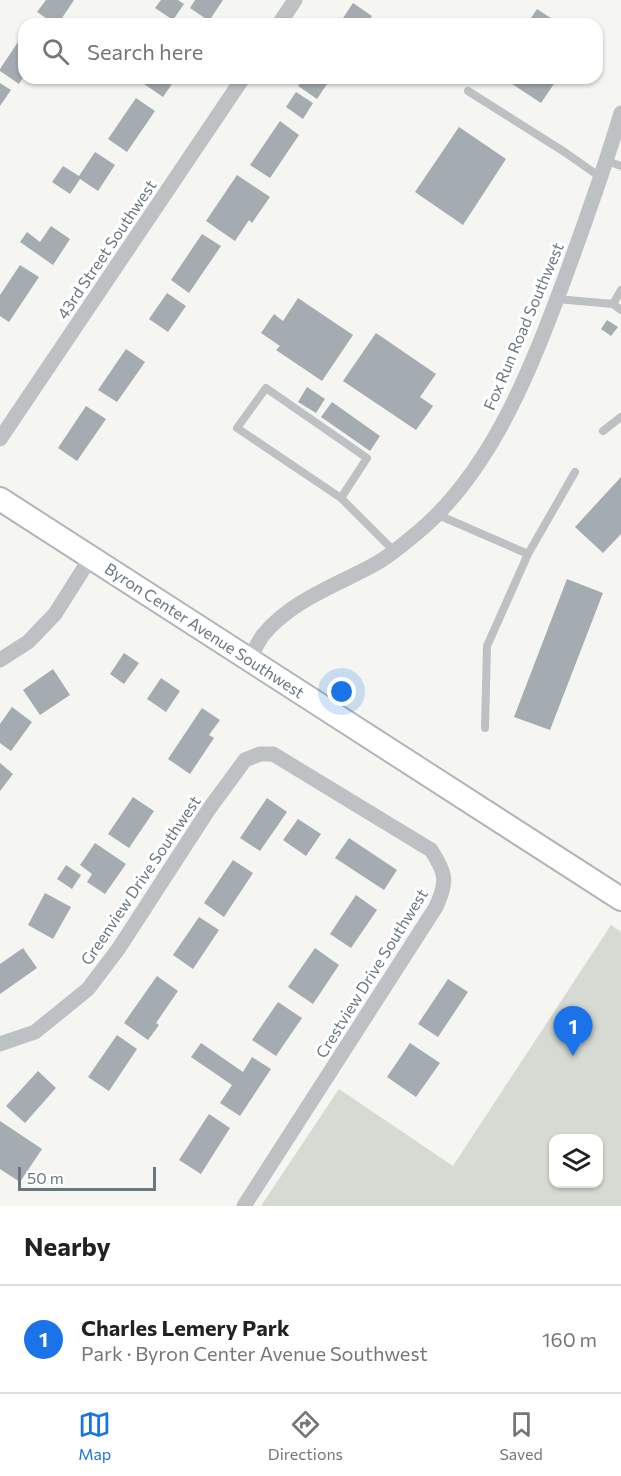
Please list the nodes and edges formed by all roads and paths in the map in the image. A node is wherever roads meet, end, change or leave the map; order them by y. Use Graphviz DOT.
graph roads {
  1 [pos="295,0"];
  2 [pos="283,18"];
  3 [pos="239,84"];
  4 [pos="468,91"];
  5 [pos="621,113"];
  6 [pos="614,164"];
  7 [pos="602,178"];
  8 [pos="621,290"];
  9 [pos="557,299"];
  10 [pos="613,304"];
  11 [pos="621,310"];
  12 [pos="621,417"];
  13 [pos="603,431"];
  14 [pos="0,440"];
  15 [pos="575,472"];
  16 [pos="341,498"];
  17 [pos="0,499"];
  18 [pos="436,514"];
  19 [pos="394,551"];
  20 [pos="528,554"];
  21 [pos="91,557"];
  22 [pos="249,659"];
  23 [pos="0,660"];
  24 [pos="485,728"];
  25 [pos="273,754"];
  26 [pos="621,899"];
  27 [pos="0,1044"];
  28 [pos="244,1206"];
  1 -- 2 [label="street"];
  3 -- 14 [label="street, 43rd Street Southwest"];
  4 -- 7 [label="lane"];
  5 -- 6 [label="street, Fox Run Road Southwest"];
  6 -- 7 [label="street, Fox Run Road Southwest"];
  7 -- 9 [label="street, Fox Run Road Southwest"];
  8 -- 10 [label="lane"];
  9 -- 10 [label="lane"];
  9 -- 18 [label="street, Fox Run Road Southwest"];
  10 -- 11 [label="lane"];
  12 -- 13 [label="lane"];
  15 -- 20 [label="lane"];
  16 -- 16 [label="lane"];
  16 -- 19 [label="lane"];
  17 -- 21 [label="main road, Byron Center Avenue Southwest"];
  18 -- 19 [label="street, Fox Run Road Southwest"];
  18 -- 20 [label="lane"];
  19 -- 22 [label="street, Fox Run Road Southwest"];
  20 -- 24 [label="lane"];
  21 -- 22 [label="main road, Byron Center Avenue Southwest"];
  21 -- 23 [label="street"];
  22 -- 26 [label="main road, Byron Center Avenue Southwest"];
  25 -- 27 [label="street, Greenview Drive Southwest"];
  25 -- 28 [label="street, Crestview Drive Southwest"];
}
